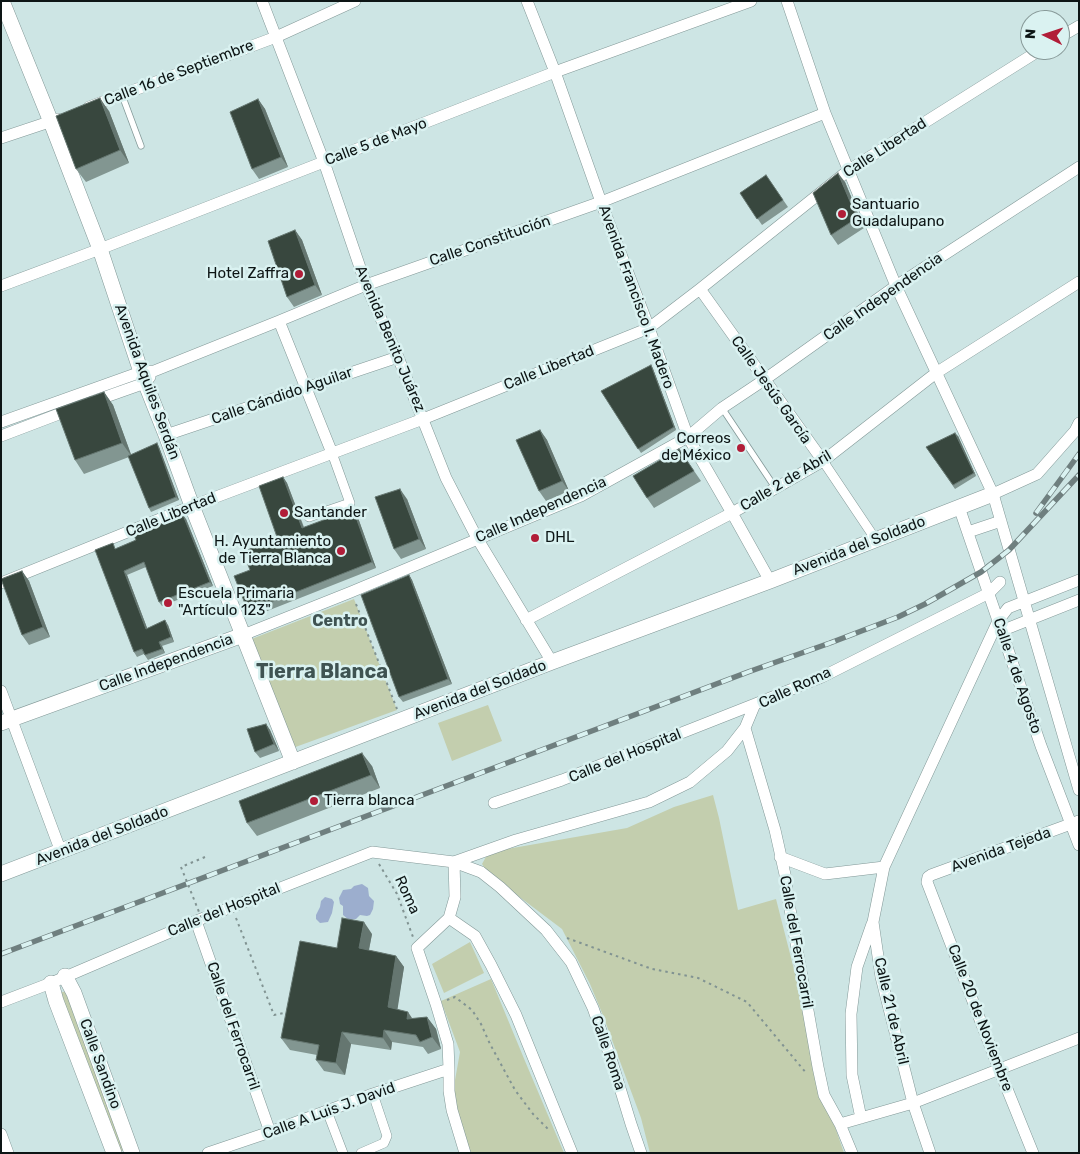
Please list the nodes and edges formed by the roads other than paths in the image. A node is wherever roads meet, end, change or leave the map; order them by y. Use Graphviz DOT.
graph roads {
  1 [pos="2,1"];
  2 [pos="262,1"];
  3 [pos="355,1"];
  4 [pos="527,1"];
  5 [pos="751,1"];
  6 [pos="787,1"];
  7 [pos="276,37"];
  8 [pos="1024,60"];
  9 [pos="555,72"];
  10 [pos="122,95"];
  11 [pos="825,112"];
  12 [pos="51,122"];
  13 [pos="1,138"];
  14 [pos="141,146"];
  15 [pos="324,162"];
  16 [pos="1079,167"];
  17 [pos="849,170"];
  18 [pos="601,202"];
  19 [pos="100,249"];
  20 [pos="1079,282"];
  21 [pos="366,285"];
  22 [pos="1,286"];
  23 [pos="896,286"];
  24 [pos="700,289"];
  25 [pos="279,321"];
  26 [pos="649,328"];
  27 [pos="398,357"];
  28 [pos="936,373"];
  29 [pos="147,375"];
  30 [pos="764,380"];
  31 [pos="306,388"];
  32 [pos="722,408"];
  33 [pos="423,418"];
  34 [pos="1,422"];
  35 [pos="1079,423"];
  36 [pos="166,435"];
  37 [pos="1,436"];
  38 [pos="688,437"];
  39 [pos="332,453"];
  40 [pos="823,462"];
  41 [pos="776,488"];
  42 [pos="993,494"];
  43 [pos="192,506"];
  44 [pos="959,507"];
  45 [pos="732,513"];
  46 [pos="309,517"];
  47 [pos="1001,521"];
  48 [pos="968,532"];
  49 [pos="477,538"];
  50 [pos="876,540"];
  51 [pos="1079,580"];
  52 [pos="770,581"];
  53 [pos="1000,582"];
  54 [pos="1,584"];
  55 [pos="989,593"];
  56 [pos="1079,600"];
  57 [pos="1024,602"];
  58 [pos="526,620"];
  59 [pos="1029,620"];
  60 [pos="1000,626"];
  61 [pos="243,635"];
  62 [pos="552,662"];
  63 [pos="1,691"];
  64 [pos="755,704"];
  65 [pos="6,720"];
  66 [pos="745,728"];
  67 [pos="293,762"];
  68 [pos="1079,790"];
  69 [pos="494,803"];
  70 [pos="1075,823"];
  71 [pos="1079,845"];
  72 [pos="61,852"];
  73 [pos="780,857"];
  74 [pos="454,862"];
  75 [pos="884,867"];
  76 [pos="1,874"];
  77 [pos="927,882"];
  78 [pos="449,918"];
  79 [pos="196,920"];
  80 [pos="873,922"];
  81 [pos="65,976"];
  82 [pos="51,983"];
  83 [pos="1,1002"];
  84 [pos="1079,1038"];
  85 [pos="449,1069"];
  86 [pos="999,1069"];
  87 [pos="373,1094"];
  88 [pos="913,1103"];
  89 [pos="327,1111"];
  90 [pos="861,1118"];
  91 [pos="840,1124"];
  92 [pos="270,1132"];
  93 [pos="1,1134"];
  94 [pos="8,1153"];
  95 [pos="114,1153"];
  96 [pos="132,1153"];
  97 [pos="208,1153"];
  98 [pos="342,1153"];
  99 [pos="361,1153"];
  100 [pos="465,1153"];
  101 [pos="572,1153"];
  102 [pos="641,1153"];
  103 [pos="852,1153"];
  104 [pos="930,1153"];
  105 [pos="1033,1153"];
  1 -- 12 [label="street, Avenida Aquiles Serdán"];
  2 -- 7 [label="street, Avenida Benito Juárez"];
  3 -- 7 [label="street, Calle 16 de Septiembre"];
  4 -- 9 [label="street, Avenida Francisco I. Madero"];
  5 -- 9 [label="street, Calle 5 de Mayo"];
  6 -- 11 [label="street, Calle 4 de Agosto"];
  7 -- 10 [label="street, Calle 16 de Septiembre"];
  7 -- 15 [label="street, Avenida Benito Juárez"];
  8 -- 17 [label="street, Calle Libertad"];
  9 -- 15 [label="street, Calle 5 de Mayo"];
  9 -- 18 [label="street, Avenida Francisco I. Madero"];
  10 -- 12 [label="street, Calle 16 de Septiembre"];
  10 -- 14 [label="lane"];
  11 -- 17 [label="street, Calle 4 de Agosto"];
  11 -- 18 [label="street, Calle Constitución"];
  12 -- 13 [label="street, Calle 16 de Septiembre"];
  12 -- 19 [label="street, Avenida Aquiles Serdán"];
  15 -- 19 [label="street, Calle 5 de Mayo"];
  15 -- 21 [label="street, Avenida Benito Juárez"];
  16 -- 23 [label="street, Calle Independencia"];
  17 -- 23 [label="street, Calle 4 de Agosto"];
  17 -- 24 [label="street, Calle Libertad"];
  18 -- 21 [label="street, Calle Constitución"];
  18 -- 26 [label="street, Avenida Francisco I. Madero"];
  19 -- 22 [label="street, Calle 5 de Mayo"];
  19 -- 29 [label="street, Avenida Aquiles Serdán"];
  20 -- 28 [label="street, Calle 2 de Abril"];
  21 -- 25 [label="street, Calle Constitución"];
  21 -- 27 [label="street, Avenida Benito Juárez"];
  23 -- 28 [label="street, Calle 4 de Agosto"];
  23 -- 30 [label="street, Calle Independencia"];
  24 -- 26 [label="street, Calle Libertad"];
  24 -- 30 [label="street, Calle Jesús García"];
  25 -- 29 [label="street, Calle Constitución"];
  25 -- 31 [label="street"];
  26 -- 33 [label="street, Calle Libertad"];
  26 -- 38 [label="street, Avenida Francisco I. Madero"];
  27 -- 31 [label="street, Calle Cándido Aguilar"];
  27 -- 33 [label="street, Avenida Benito Juárez"];
  28 -- 40 [label="street, Calle 2 de Abril"];
  28 -- 42 [label="street, Calle 4 de Agosto"];
  29 -- 34 [label="street, Calle Constitución"];
  29 -- 36 [label="street, Avenida Aquiles Serdán"];
  29 -- 37 [label="street, Calle Constitución"];
  30 -- 32 [label="street, Calle Independencia"];
  30 -- 40 [label="street, Calle Jesús García"];
  31 -- 36 [label="street, Calle Cándido Aguilar"];
  31 -- 39 [label="street"];
  32 -- 38 [label="street, Calle Independencia"];
  32 -- 41 [label="lane"];
  33 -- 39 [label="street, Calle Libertad"];
  33 -- 49 [label="street, Avenida Benito Juárez"];
  35 -- 42 [label="street"];
  36 -- 43 [label="street, Avenida Aquiles Serdán"];
  38 -- 45 [label="street, Avenida Francisco I. Madero"];
  38 -- 49 [label="street, Calle Independencia"];
  39 -- 43 [label="street, Calle Libertad"];
  39 -- 46 [label="street"];
  40 -- 41 [label="street, Calle 2 de Abril"];
  40 -- 50 [label="street, Calle Jesús García"];
  41 -- 45 [label="street, Calle 2 de Abril"];
  42 -- 44 [label="street, Avenida del Soldado"];
  42 -- 47 [label="street, Calle 4 de Agosto"];
  43 -- 54 [label="street, Calle Libertad"];
  43 -- 61 [label="street, Avenida Aquiles Serdán"];
  44 -- 48 [label="street, Calle 4 de Agosto"];
  44 -- 50 [label="street, Avenida del Soldado"];
  45 -- 52 [label="street, Avenida Francisco I. Madero"];
  45 -- 58 [label="street, Calle 2 de Abril"];
  47 -- 48 [label="street"];
  47 -- 57 [label="street, Calle 4 de Agosto"];
  48 -- 55 [label="street, Calle 4 de Agosto"];
  49 -- 58 [label="street, Avenida Benito Juárez"];
  49 -- 61 [label="street, Calle Independencia"];
  50 -- 52 [label="street, Avenida del Soldado"];
  51 -- 57 [label="street"];
  52 -- 62 [label="street, Avenida del Soldado"];
  53 -- 55 [label="street, Calle Roma"];
  55 -- 60 [label="street, Calle 4 de Agosto"];
  55 -- 64 [label="street, Calle Roma"];
  56 -- 59 [label="street"];
  57 -- 59 [label="street, Calle 4 de Agosto"];
  57 -- 60 [label="street"];
  58 -- 62 [label="street, Avenida Benito Juárez"];
  59 -- 60 [label="street"];
  59 -- 68 [label="street, Calle 4 de Agosto"];
  60 -- 70 [label="street, Calle 4 de Agosto"];
  60 -- 75 [label="street, Calle 21 de Abril"];
  61 -- 65 [label="street, Calle Independencia"];
  61 -- 67 [label="street, Avenida Aquiles Serdán"];
  62 -- 67 [label="street, Avenida del Soldado"];
  63 -- 65 [label="street"];
  64 -- 66 [label="street, Calle Roma"];
  64 -- 69 [label="street, Calle del Hospital"];
  65 -- 72 [label="street"];
  66 -- 73 [label="street, Calle del Ferrocarril"];
  66 -- 74 [label="street, Calle Roma"];
  67 -- 72 [label="street, Avenida del Soldado"];
  70 -- 71 [label="street, Calle 4 de Agosto"];
  70 -- 77 [label="street, Avenida Tejeda"];
  72 -- 76 [label="street, Avenida del Soldado"];
  73 -- 75 [label="street"];
  73 -- 91 [label="street, Calle del Ferrocarril"];
  74 -- 78 [label="street"];
  74 -- 79 [label="street, Calle del Hospital"];
  74 -- 102 [label="street, Calle Roma"];
  75 -- 80 [label="street, Calle 21 de Abril"];
  77 -- 86 [label="street, Calle 20 de Noviembre"];
  78 -- 85 [label="street"];
  78 -- 101 [label="street"];
  79 -- 81 [label="street, Calle del Hospital"];
  79 -- 92 [label="street, Calle del Ferrocarril"];
  80 -- 88 [label="street, Calle 21 de Abril"];
  80 -- 90 [label="street"];
  81 -- 82 [label="street, Calle del Hospital"];
  81 -- 96 [label="street, Calle Sandino"];
  82 -- 83 [label="street, Calle del Hospital"];
  82 -- 95 [label="street, Calle Sandino"];
  84 -- 86 [label="street"];
  85 -- 87 [label="street, Calle A Luis J. David"];
  85 -- 100 [label="street"];
  86 -- 88 [label="street"];
  86 -- 105 [label="street, Calle 20 de Noviembre"];
  87 -- 89 [label="street, Calle A Luis J. David"];
  87 -- 99 [label="street"];
  88 -- 90 [label="street"];
  88 -- 104 [label="street, Calle 21 de Abril"];
  89 -- 92 [label="street, Calle A Luis J. David"];
  89 -- 98 [label="street"];
  90 -- 91 [label="street"];
  91 -- 103 [label="street, Calle del Ferrocarril"];
  92 -- 97 [label="street, Calle A Luis J. David"];
  93 -- 94 [label="street"];
}
